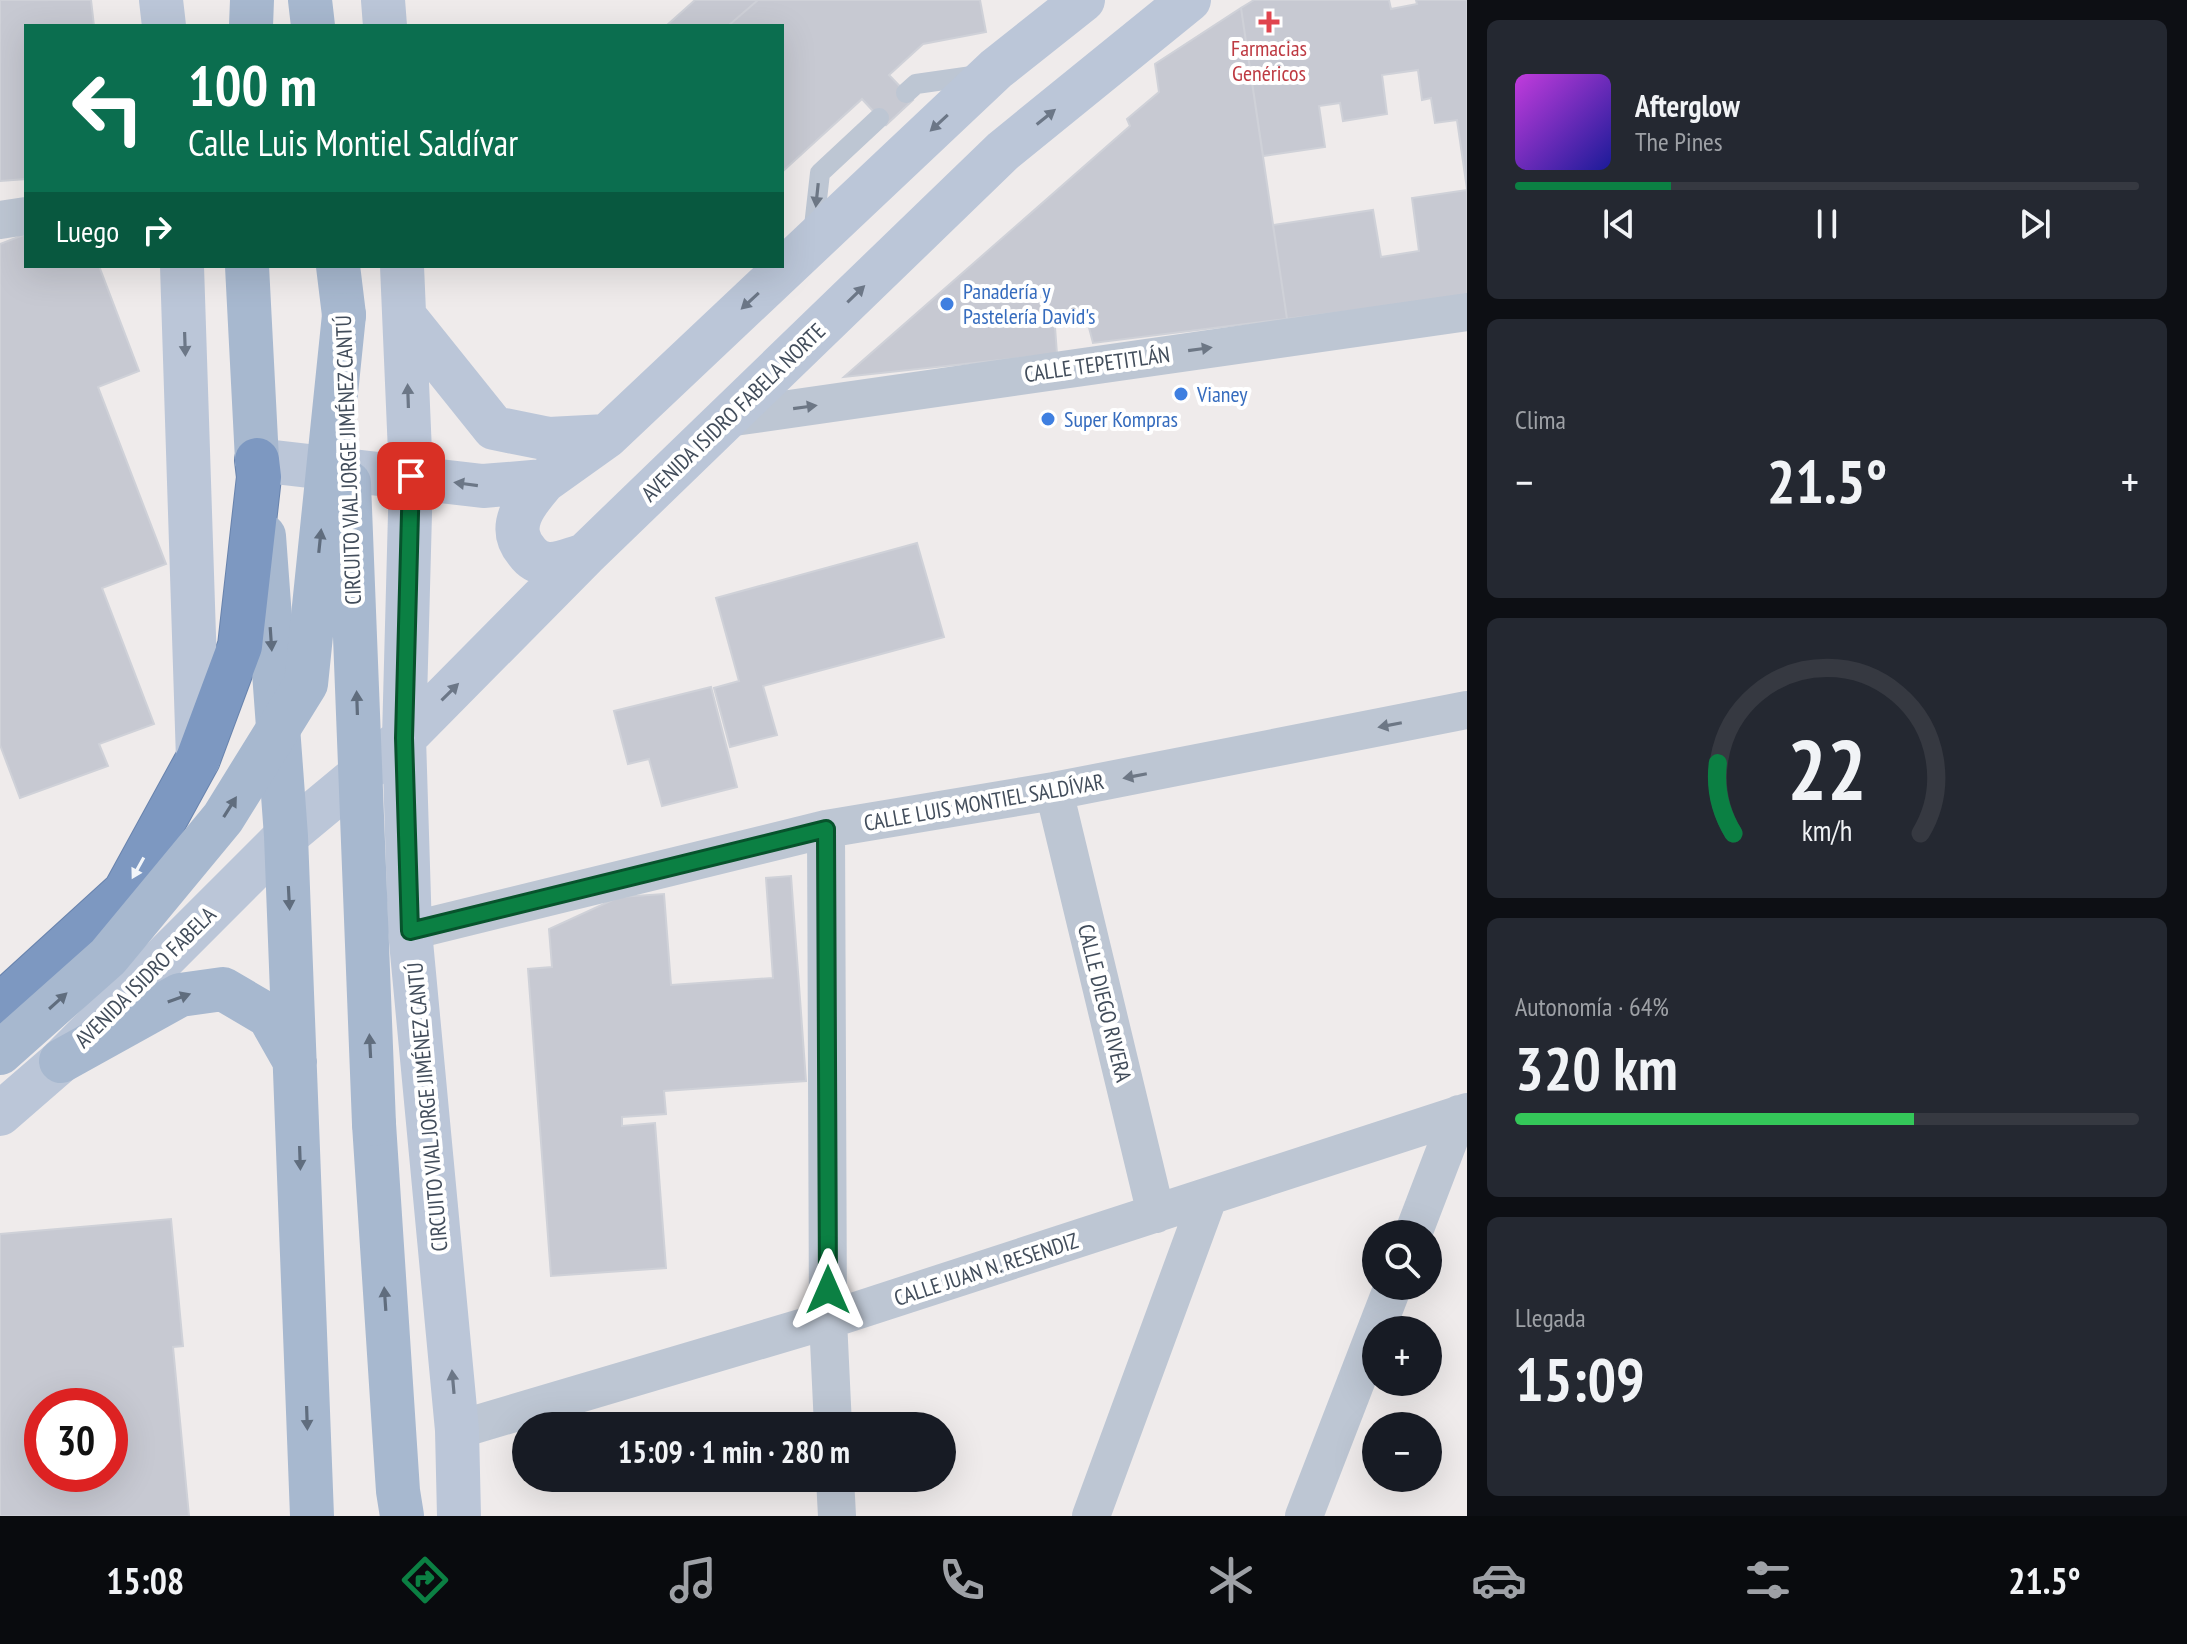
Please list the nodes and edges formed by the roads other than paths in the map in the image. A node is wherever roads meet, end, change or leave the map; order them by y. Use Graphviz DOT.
graph roads {
  1 [pos="161,0"];
  2 [pos="252,0"];
  3 [pos="310,0"];
  4 [pos="383,0"];
  5 [pos="1083,0"];
  6 [pos="1189,0"];
  7 [pos="164,24"];
  8 [pos="251,24"];
  9 [pos="313,24"];
  10 [pos="385,24"];
  11 [pos="991,73"];
  12 [pos="906,93"];
  13 [pos="879,118"];
  14 [pos="24,216"];
  15 [pos="0,220"];
  16 [pos="792,259"];
  17 [pos="182,268"];
  18 [pos="247,268"];
  19 [pos="338,268"];
  20 [pos="402,268"];
  21 [pos="783,268"];
  22 [pos="1467,312"];
  23 [pos="344,315"];
  24 [pos="405,317"];
  25 [pos="727,418"];
  26 [pos="607,436"];
  27 [pos="258,469"];
  28 [pos="411,476"];
  29 [pos="544,481"];
  30 [pos="585,555"];
  31 [pos="1467,710"];
  32 [pos="404,738"];
  33 [pos="198,759"];
  34 [pos="1054,791"];
  35 [pos="826,829"];
  36 [pos="286,836"];
  37 [pos="410,931"];
  38 [pos="0,1006"];
  39 [pos="0,1053"];
  40 [pos="61,1061"];
  41 [pos="297,1066"];
  42 [pos="1463,1113"];
  43 [pos="0,1114"];
  44 [pos="1208,1198"];
  45 [pos="1156,1214"];
  46 [pos="1419,1220"];
  47 [pos="828,1320"];
  48 [pos="1362,1366"];
  49 [pos="832,1412"];
  50 [pos="457,1430"];
  51 [pos="836,1492"];
  52 [pos="312,1516"];
  53 [pos="402,1516"];
  54 [pos="459,1516"];
  55 [pos="837,1516"];
  56 [pos="1091,1516"];
  57 [pos="1304,1516"];
  1 -- 7 [label="main road"];
  2 -- 8 [label="main road"];
  3 -- 9 [label="main road"];
  4 -- 10 [label="main road"];
  5 -- 11 [label="main road"];
  25 -- 6 [label="main road, AVENIDA ISIDRO FABELA NORTE, one-way"];
  11 -- 12 [label="lane"];
  11 -- 16 [label="main road, one-way"];
  13 -- 16 [label="lane, one-way"];
  14 -- 15 [label="street"];
  17 -- 33 [label="main road, one-way"];
  18 -- 27 [label="main road"];
  19 -- 23 [label="main road, CIRCUITO VIAL JORGE JIMÉNEZ CANTÚ"];
  20 -- 24 [label="main road, CIRCUITO VIAL JORGE JIMÉNEZ CANTÚ"];
  21 -- 26 [label="main road, one-way"];
  25 -- 22 [label="street, CALLE TEPETITLÁN, one-way"];
  39 -- 23 [label="main road, one-way, bridge"];
  53 -- 23 [label="main road, CIRCUITO VIAL JORGE JIMÉNEZ CANTÚ, one-way, bridge"];
  24 -- 26 [label="main road"];
  28 -- 24 [label="main road, CIRCUITO VIAL JORGE JIMÉNEZ CANTÚ, one-way"];
  25 -- 30 [label="main road, AVENIDA ISIDRO FABELA NORTE"];
  26 -- 29 [label="main road"];
  27 -- 28 [label="main road"];
  27 -- 33 [label="highway"];
  27 -- 36 [label="main road, one-way"];
  29 -- 28 [label="main road, one-way"];
  28 -- 32 [label="main road, CIRCUITO VIAL JORGE JIMÉNEZ CANTÚ"];
  29 -- 30 [label="main road"];
  32 -- 30 [label="main road, AVENIDA ISIDRO FABELA NORTE, one-way"];
  31 -- 34 [label="street, CALLE LUIS MONTIEL SALDÍVAR, one-way"];
  32 -- 36 [label="main road, AVENIDA ISIDRO FABELA NORTE"];
  32 -- 37 [label="main road, CIRCUITO VIAL JORGE JIMÉNEZ CANTÚ"];
  33 -- 38 [label="highway, one-way"];
  34 -- 35 [label="street, CALLE LUIS MONTIEL SALDÍVAR"];
  34 -- 45 [label="street, CALLE DIEGO RIVERA"];
  35 -- 37 [label="street, CALLE LUIS MONTIEL SALDÍVAR"];
  35 -- 47 [label="street"];
  36 -- 40 [label="main road, AVENIDA ISIDRO FABELA"];
  36 -- 41 [label="main road, one-way"];
  50 -- 37 [label="main road, CIRCUITO VIAL JORGE JIMÉNEZ CANTÚ, one-way"];
  40 -- 41 [label="main road, one-way"];
  40 -- 43 [label="main road, AVENIDA ISIDRO FABELA"];
  41 -- 52 [label="main road, one-way"];
  42 -- 44 [label="street, CALLE JUAN N. RESENDIZ"];
  42 -- 46 [label="street"];
  44 -- 45 [label="street, CALLE JUAN N. RESENDIZ"];
  44 -- 56 [label="street"];
  45 -- 47 [label="street, CALLE JUAN N. RESENDIZ"];
  47 -- 49 [label="street"];
  47 -- 50 [label="street, CALLE JUAN N. RESENDIZ"];
  48 -- 57 [label="street"];
  50 -- 54 [label="main road, CIRCUITO VIAL JORGE JIMÉNEZ CANTÚ"];
  51 -- 55 [label="street"];
}
